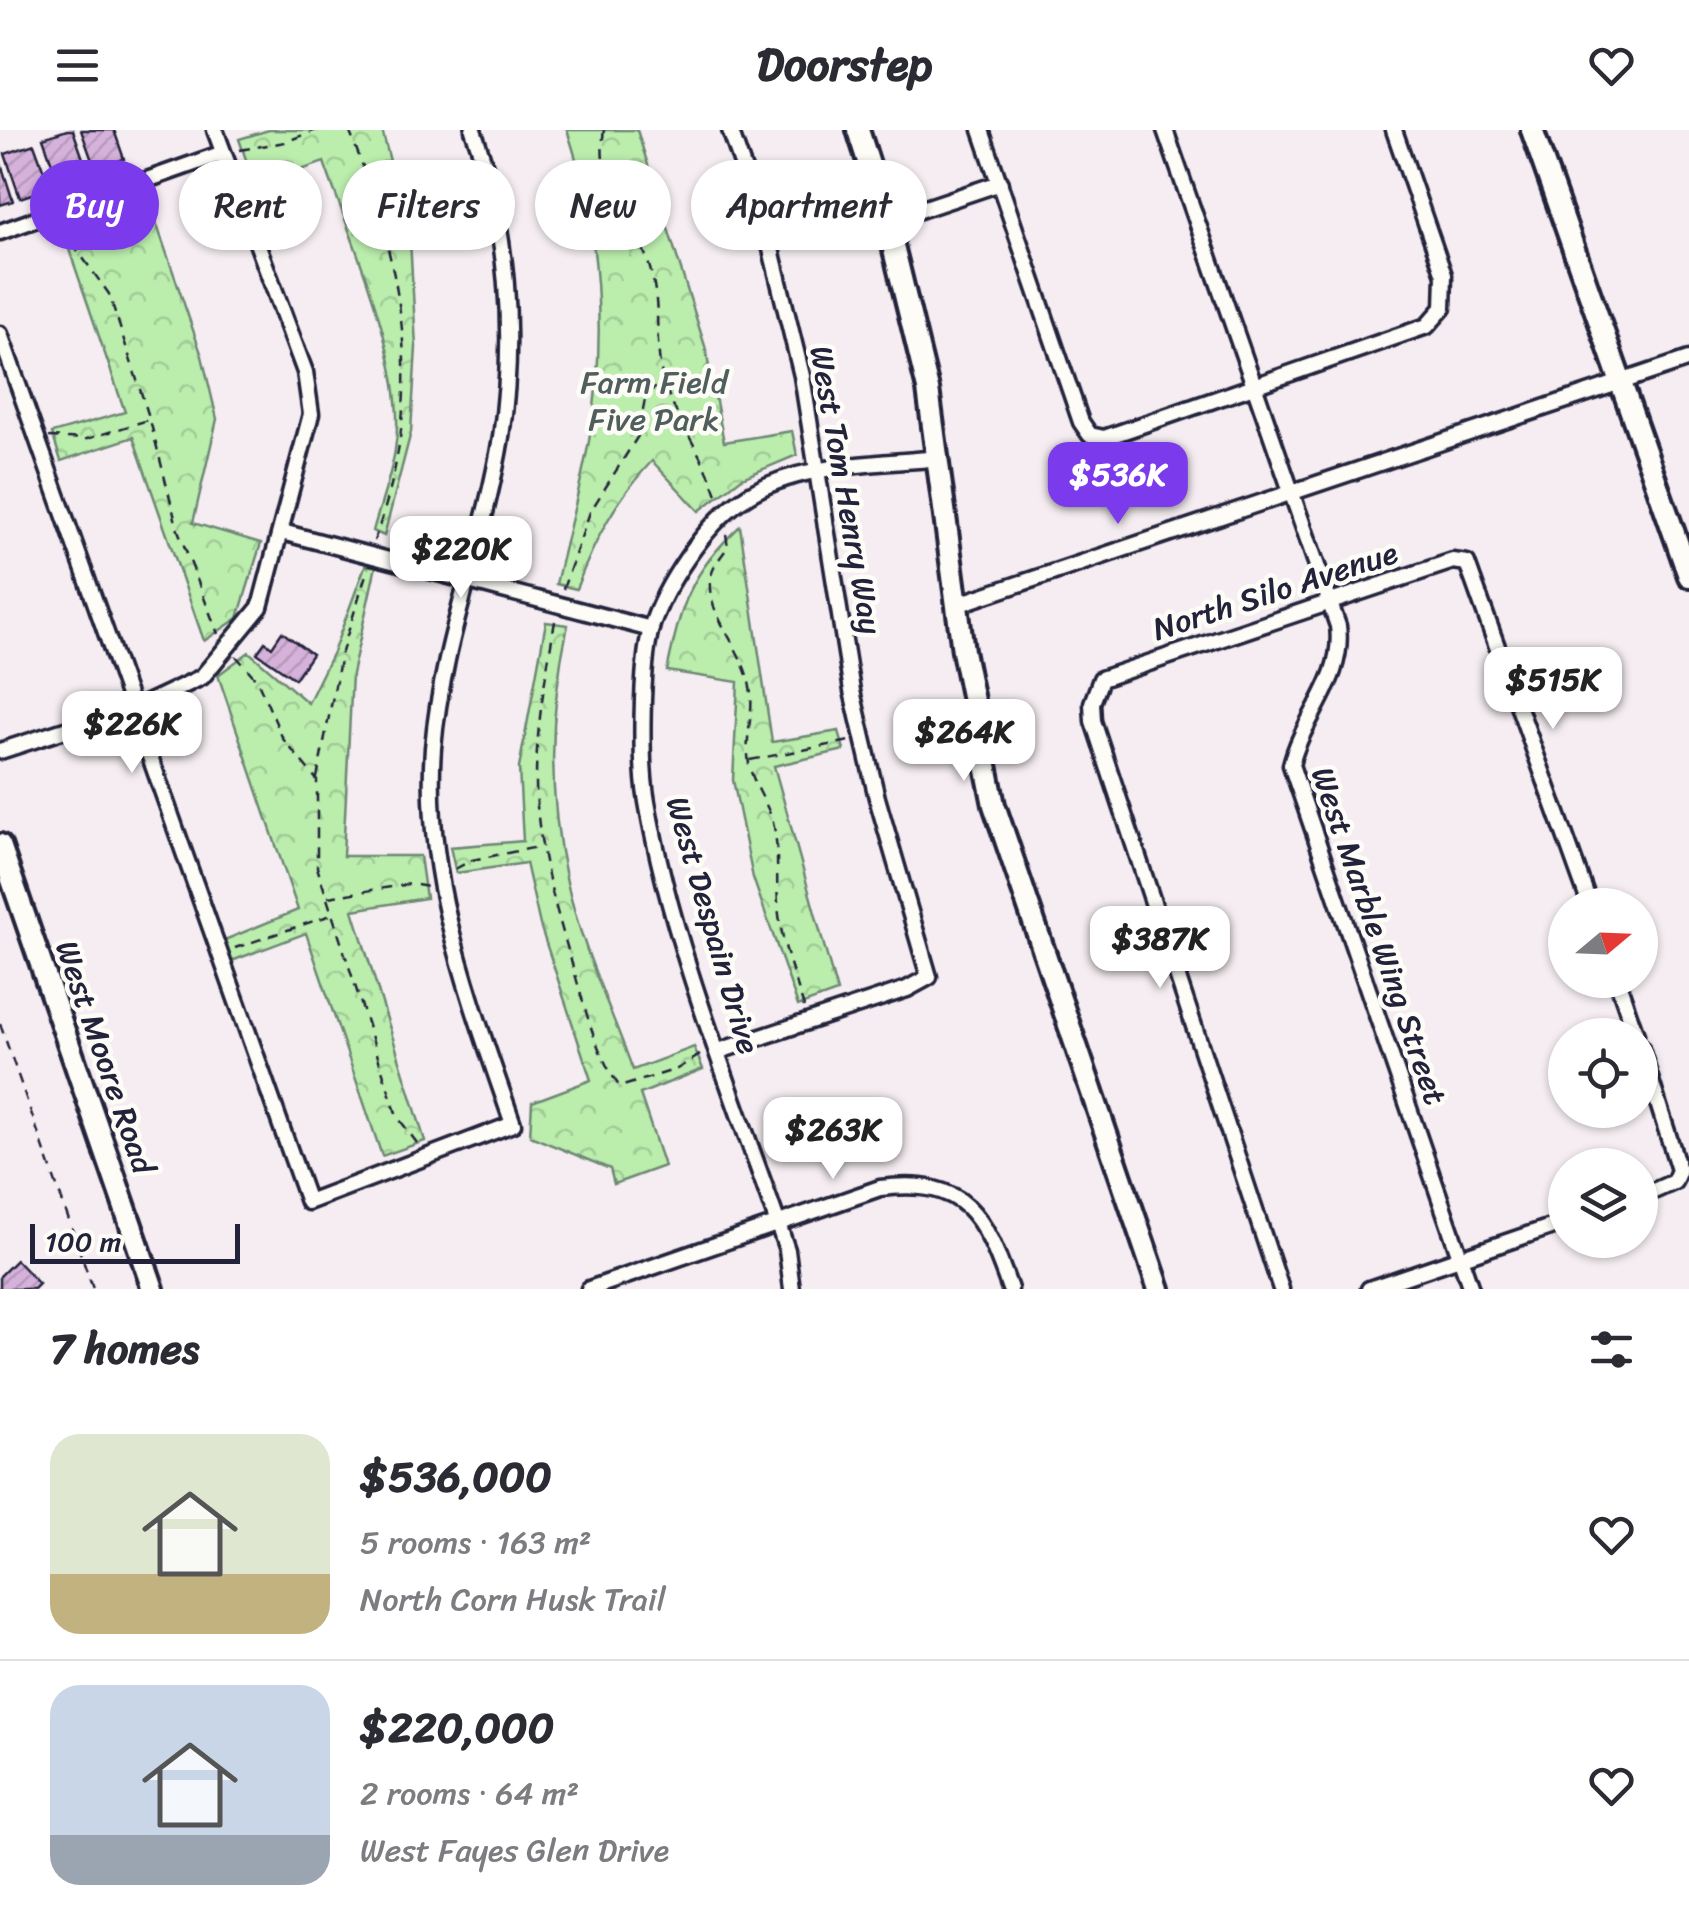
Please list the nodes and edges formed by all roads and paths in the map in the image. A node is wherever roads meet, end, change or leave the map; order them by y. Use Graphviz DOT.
graph roads {
  1 [pos="215,130"];
  2 [pos="316,130"];
  3 [pos="349,130"];
  4 [pos="472,130"];
  5 [pos="604,130"];
  6 [pos="730,130"];
  7 [pos="858,130"];
  8 [pos="981,130"];
  9 [pos="1165,130"];
  10 [pos="1394,130"];
  11 [pos="1532,130"];
  12 [pos="223,153"];
  13 [pos="867,160"];
  14 [pos="1000,184"];
  15 [pos="927,208"];
  16 [pos="0,232"];
  17 [pos="77,250"];
  18 [pos="893,250"];
  19 [pos="0,334"];
  20 [pos="1689,359"];
  21 [pos="664,382"];
  22 [pos="1620,382"];
  23 [pos="1256,388"];
  24 [pos="150,420"];
  25 [pos="36,436"];
  26 [pos="939,458"];
  27 [pos="819,472"];
  28 [pos="1294,492"];
  29 [pos="724,518"];
  30 [pos="282,532"];
  31 [pos="369,554"];
  32 [pos="1689,576"];
  33 [pos="465,579"];
  34 [pos="1330,602"];
  35 [pos="558,604"];
  36 [pos="956,604"];
  37 [pos="651,629"];
  38 [pos="228,645"];
  39 [pos="132,708"];
  40 [pos="863,738"];
  41 [pos="0,751"];
  42 [pos="748,760"];
  43 [pos="317,780"];
  44 [pos="0,845"];
  45 [pos="542,846"];
  46 [pos="1584,888"];
  47 [pos="440,889"];
  48 [pos="327,897"];
  49 [pos="333,915"];
  50 [pos="218,955"];
  51 [pos="808,1022"];
  52 [pos="0,1024"];
  53 [pos="718,1048"];
  54 [pos="1658,1097"];
  55 [pos="426,1157"];
  56 [pos="1658,1189"];
  57 [pos="778,1224"];
  58 [pos="1548,1228"];
  59 [pos="1460,1257"];
  60 [pos="92,1289"];
  61 [pos="154,1289"];
  62 [pos="590,1289"];
  63 [pos="792,1289"];
  64 [pos="1010,1289"];
  65 [pos="1159,1289"];
  66 [pos="1282,1289"];
  67 [pos="1369,1289"];
  68 [pos="1471,1289"];
  1 -- 12 [label="street"];
  2 -- 12 [label="path"];
  3 -- 31 [label="path"];
  4 -- 33 [label="street"];
  5 -- 21 [label="path"];
  6 -- 27 [label="street, West Tom Henry Way"];
  7 -- 13 [label="street"];
  8 -- 14 [label="street"];
  9 -- 23 [label="street, West Marble Wing Street"];
  10 -- 23 [label="street"];
  11 -- 22 [label="street"];
  12 -- 16 [label="street"];
  12 -- 30 [label="street"];
  14 -- 15 [label="street"];
  14 -- 23 [label="street"];
  17 -- 24 [label="path"];
  18 -- 26 [label="street"];
  19 -- 25 [label="street"];
  20 -- 22 [label="street"];
  21 -- 29 [label="path"];
  21 -- 35 [label="path"];
  22 -- 28 [label="street"];
  22 -- 32 [label="street"];
  23 -- 28 [label="street, West Marble Wing Street"];
  24 -- 25 [label="path"];
  24 -- 38 [label="path"];
  25 -- 39 [label="street"];
  26 -- 27 [label="street, West Despain Drive"];
  26 -- 36 [label="street"];
  27 -- 29 [label="street, West Despain Drive"];
  27 -- 40 [label="street, West Tom Henry Way"];
  28 -- 34 [label="street, West Marble Wing Street"];
  28 -- 36 [label="street"];
  29 -- 37 [label="street, West Despain Drive"];
  29 -- 42 [label="path"];
  30 -- 31 [label="street"];
  30 -- 38 [label="street"];
  31 -- 33 [label="street"];
  31 -- 43 [label="path"];
  33 -- 35 [label="street"];
  33 -- 47 [label="street"];
  34 -- 46 [label="street, North Silo Avenue"];
  34 -- 59 [label="street, West Marble Wing Street"];
  34 -- 66 [label="street, North Silo Avenue"];
  35 -- 37 [label="street"];
  35 -- 45 [label="path"];
  36 -- 65 [label="street"];
  37 -- 53 [label="street, West Despain Drive"];
  38 -- 39 [label="street"];
  38 -- 43 [label="path"];
  39 -- 41 [label="street"];
  39 -- 50 [label="street"];
  40 -- 42 [label="path"];
  40 -- 51 [label="street, West Tom Henry Way"];
  42 -- 51 [label="path"];
  43 -- 48 [label="path"];
  44 -- 61 [label="street, West Moore Road"];
  45 -- 47 [label="path"];
  45 -- 53 [label="path"];
  47 -- 48 [label="path"];
  47 -- 55 [label="street"];
  48 -- 49 [label="path"];
  49 -- 50 [label="path"];
  49 -- 55 [label="path"];
  50 -- 55 [label="street"];
  51 -- 53 [label="street"];
  52 -- 60 [label="path"];
  53 -- 57 [label="street, West Despain Drive"];
  54 -- 56 [label="street"];
  57 -- 62 [label="street"];
  57 -- 63 [label="street, West Despain Drive"];
  57 -- 64 [label="street"];
  58 -- 59 [label="street"];
  59 -- 67 [label="street"];
  59 -- 68 [label="street, West Marble Wing Street"];
}
